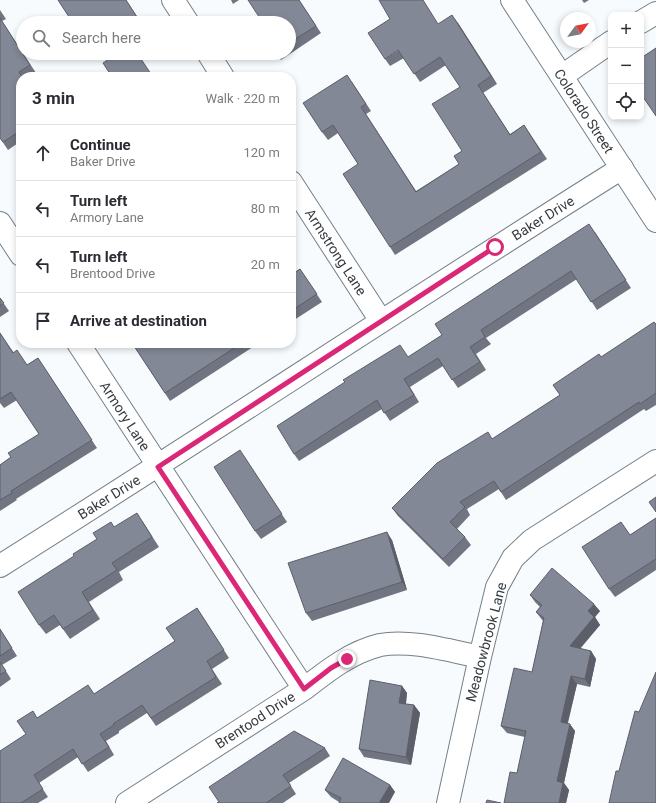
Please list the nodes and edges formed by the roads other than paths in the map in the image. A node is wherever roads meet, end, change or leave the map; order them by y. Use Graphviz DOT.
graph roads {
  1 [pos="173,0"];
  2 [pos="512,0"];
  3 [pos="656,13"];
  4 [pos="183,16"];
  5 [pos="644,20"];
  6 [pos="608,44"];
  7 [pos="212,60"];
  8 [pos="220,72"];
  9 [pos="562,76"];
  10 [pos="622,168"];
  11 [pos="296,190"];
  12 [pos="656,221"];
  13 [pos="0,223"];
  14 [pos="16,247"];
  15 [pos="381,321"];
  16 [pos="81,348"];
  17 [pos="656,460"];
  18 [pos="158,467"];
  19 [pos="0,566"];
  20 [pos="480,657"];
  21 [pos="304,689"];
  22 [pos="128,803"];
  23 [pos="448,803"];
  1 -- 4 [label="street"];
  2 -- 9 [label="street, Colorado Street"];
  3 -- 5 [label="street"];
  6 -- 9 [label="street"];
  7 -- 8 [label="street"];
  9 -- 10 [label="street, Colorado Street"];
  10 -- 12 [label="street, Colorado Street"];
  10 -- 15 [label="street, Baker Drive"];
  11 -- 15 [label="street, Armstrong Lane"];
  13 -- 14 [label="street"];
  15 -- 18 [label="street, Baker Drive"];
  16 -- 18 [label="street, Armory Lane"];
  17 -- 20 [label="street, Meadowbrook Lane"];
  18 -- 19 [label="street, Baker Drive"];
  18 -- 21 [label="street, Armory Lane"];
  20 -- 21 [label="street, Brentood Drive"];
  20 -- 23 [label="street, Meadowbrook Lane"];
  21 -- 22 [label="street, Brentood Drive"];
}
